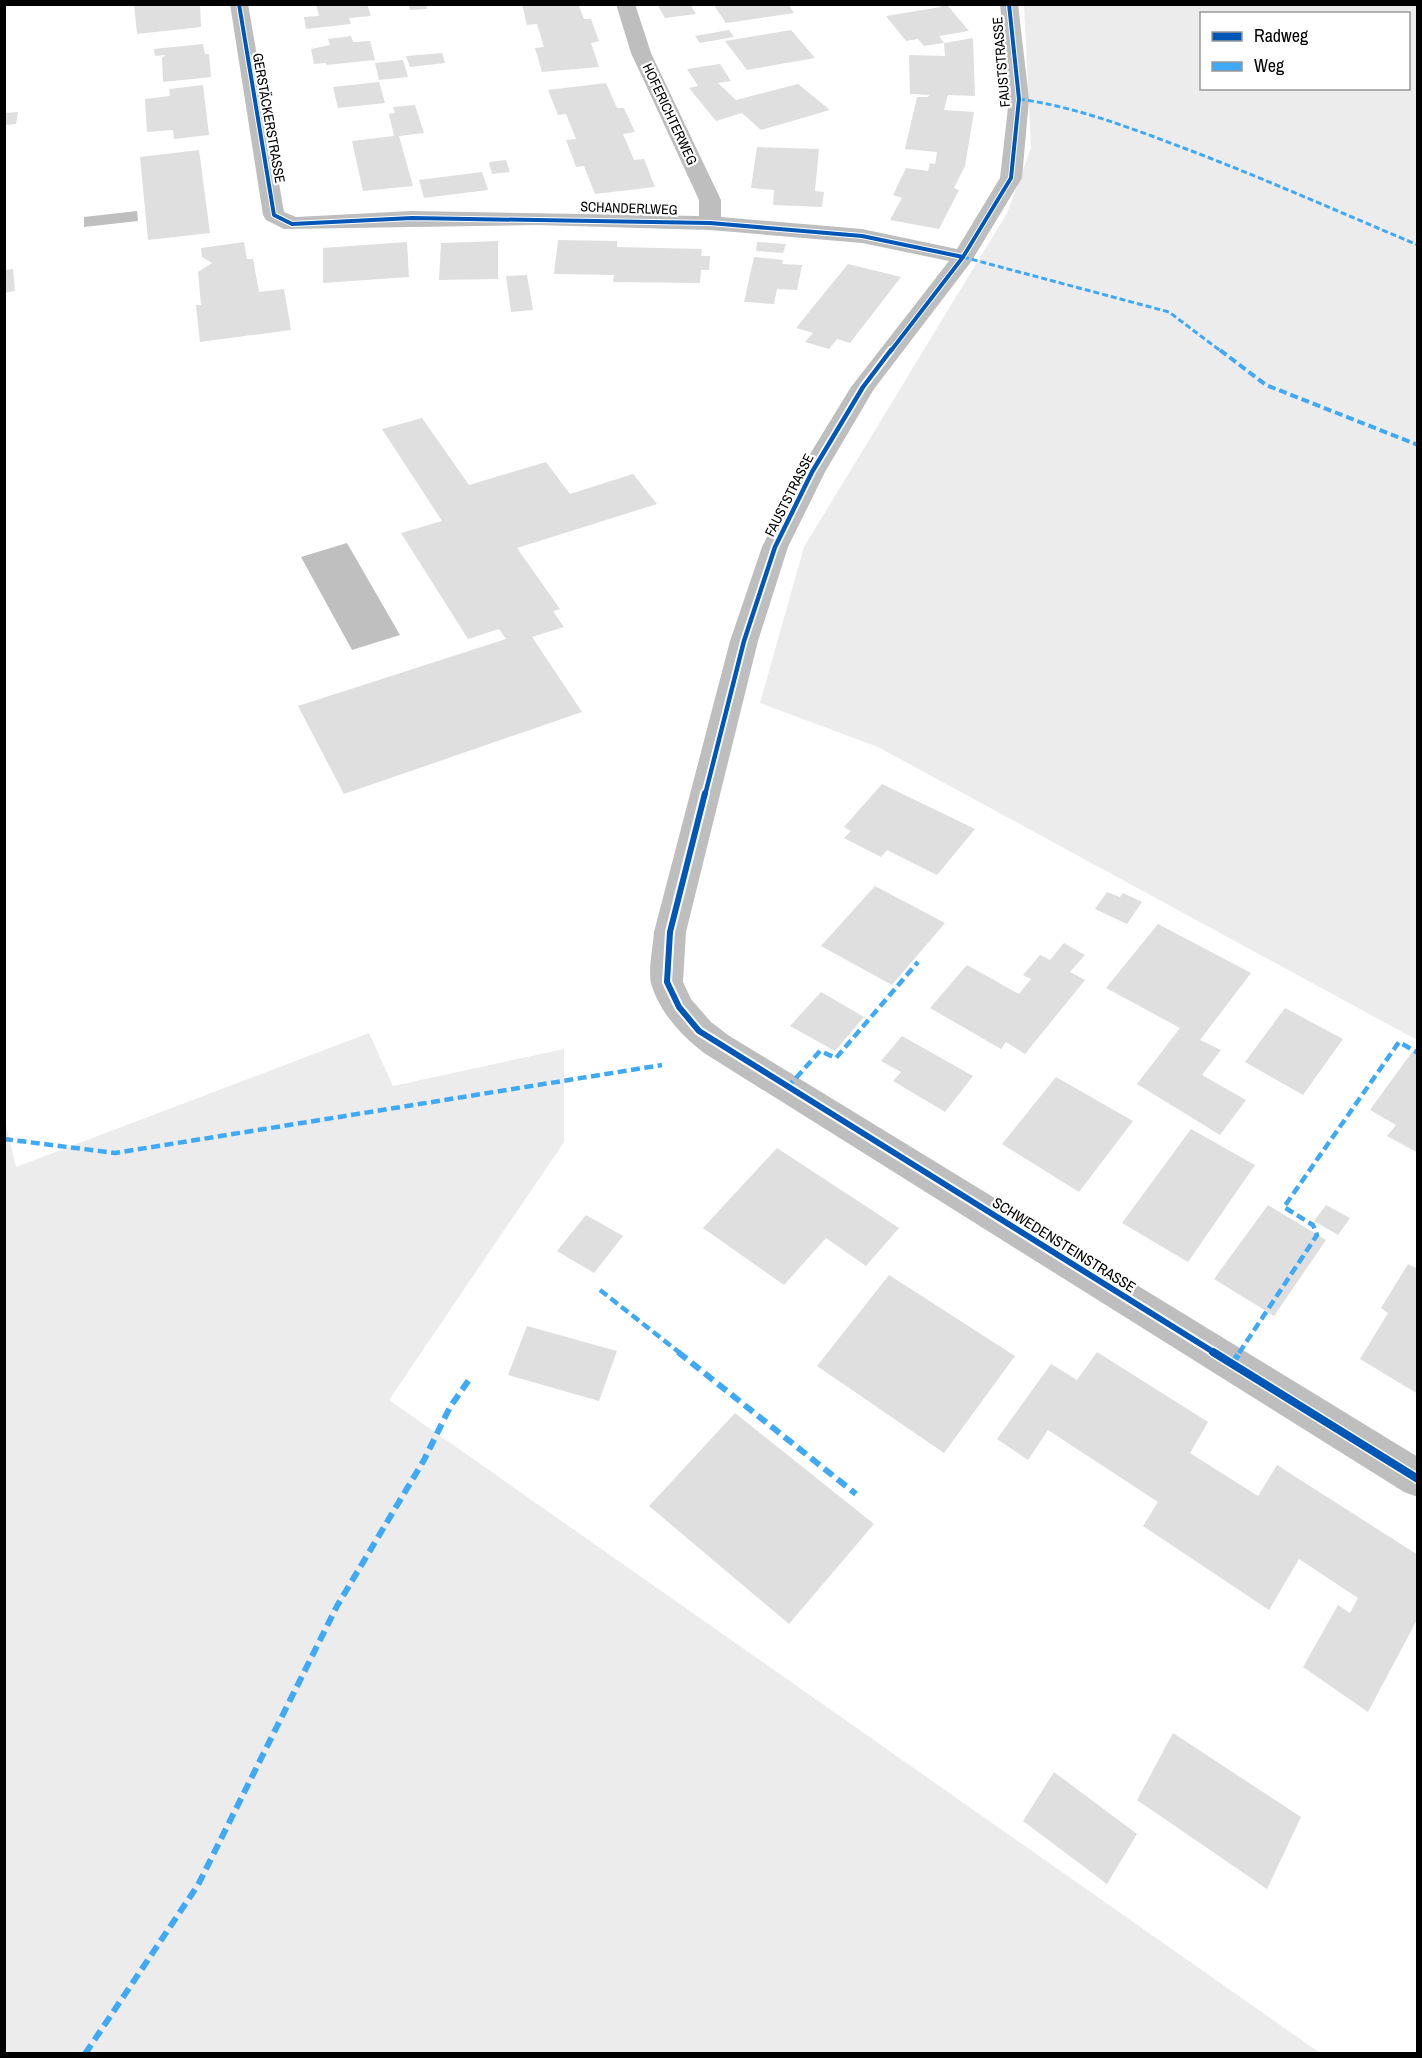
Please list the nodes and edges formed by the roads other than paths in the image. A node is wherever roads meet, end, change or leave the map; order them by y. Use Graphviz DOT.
graph roads {
  1 [pos="239,4"];
  2 [pos="625,4"];
  3 [pos="1009,4"];
  4 [pos="710,223"];
  5 [pos="292,224"];
  6 [pos="963,257"];
  7 [pos="699,1031"];
  8 [pos="1418,1479"];
  1 -- 5 [label="street, GERSTÄCKERSTRASSE"];
  2 -- 4 [label="street, HOFERICHTERWEG"];
  3 -- 6 [label="street, FAUSTSTRASSE"];
  4 -- 5 [label="street, SCHANDERLWEG"];
  4 -- 6 [label="street, SCHANDERLWEG"];
  6 -- 7 [label="street, FAUSTSTRASSE"];
  7 -- 8 [label="street, SCHWEDENSTEINSTRASSE"];
}
